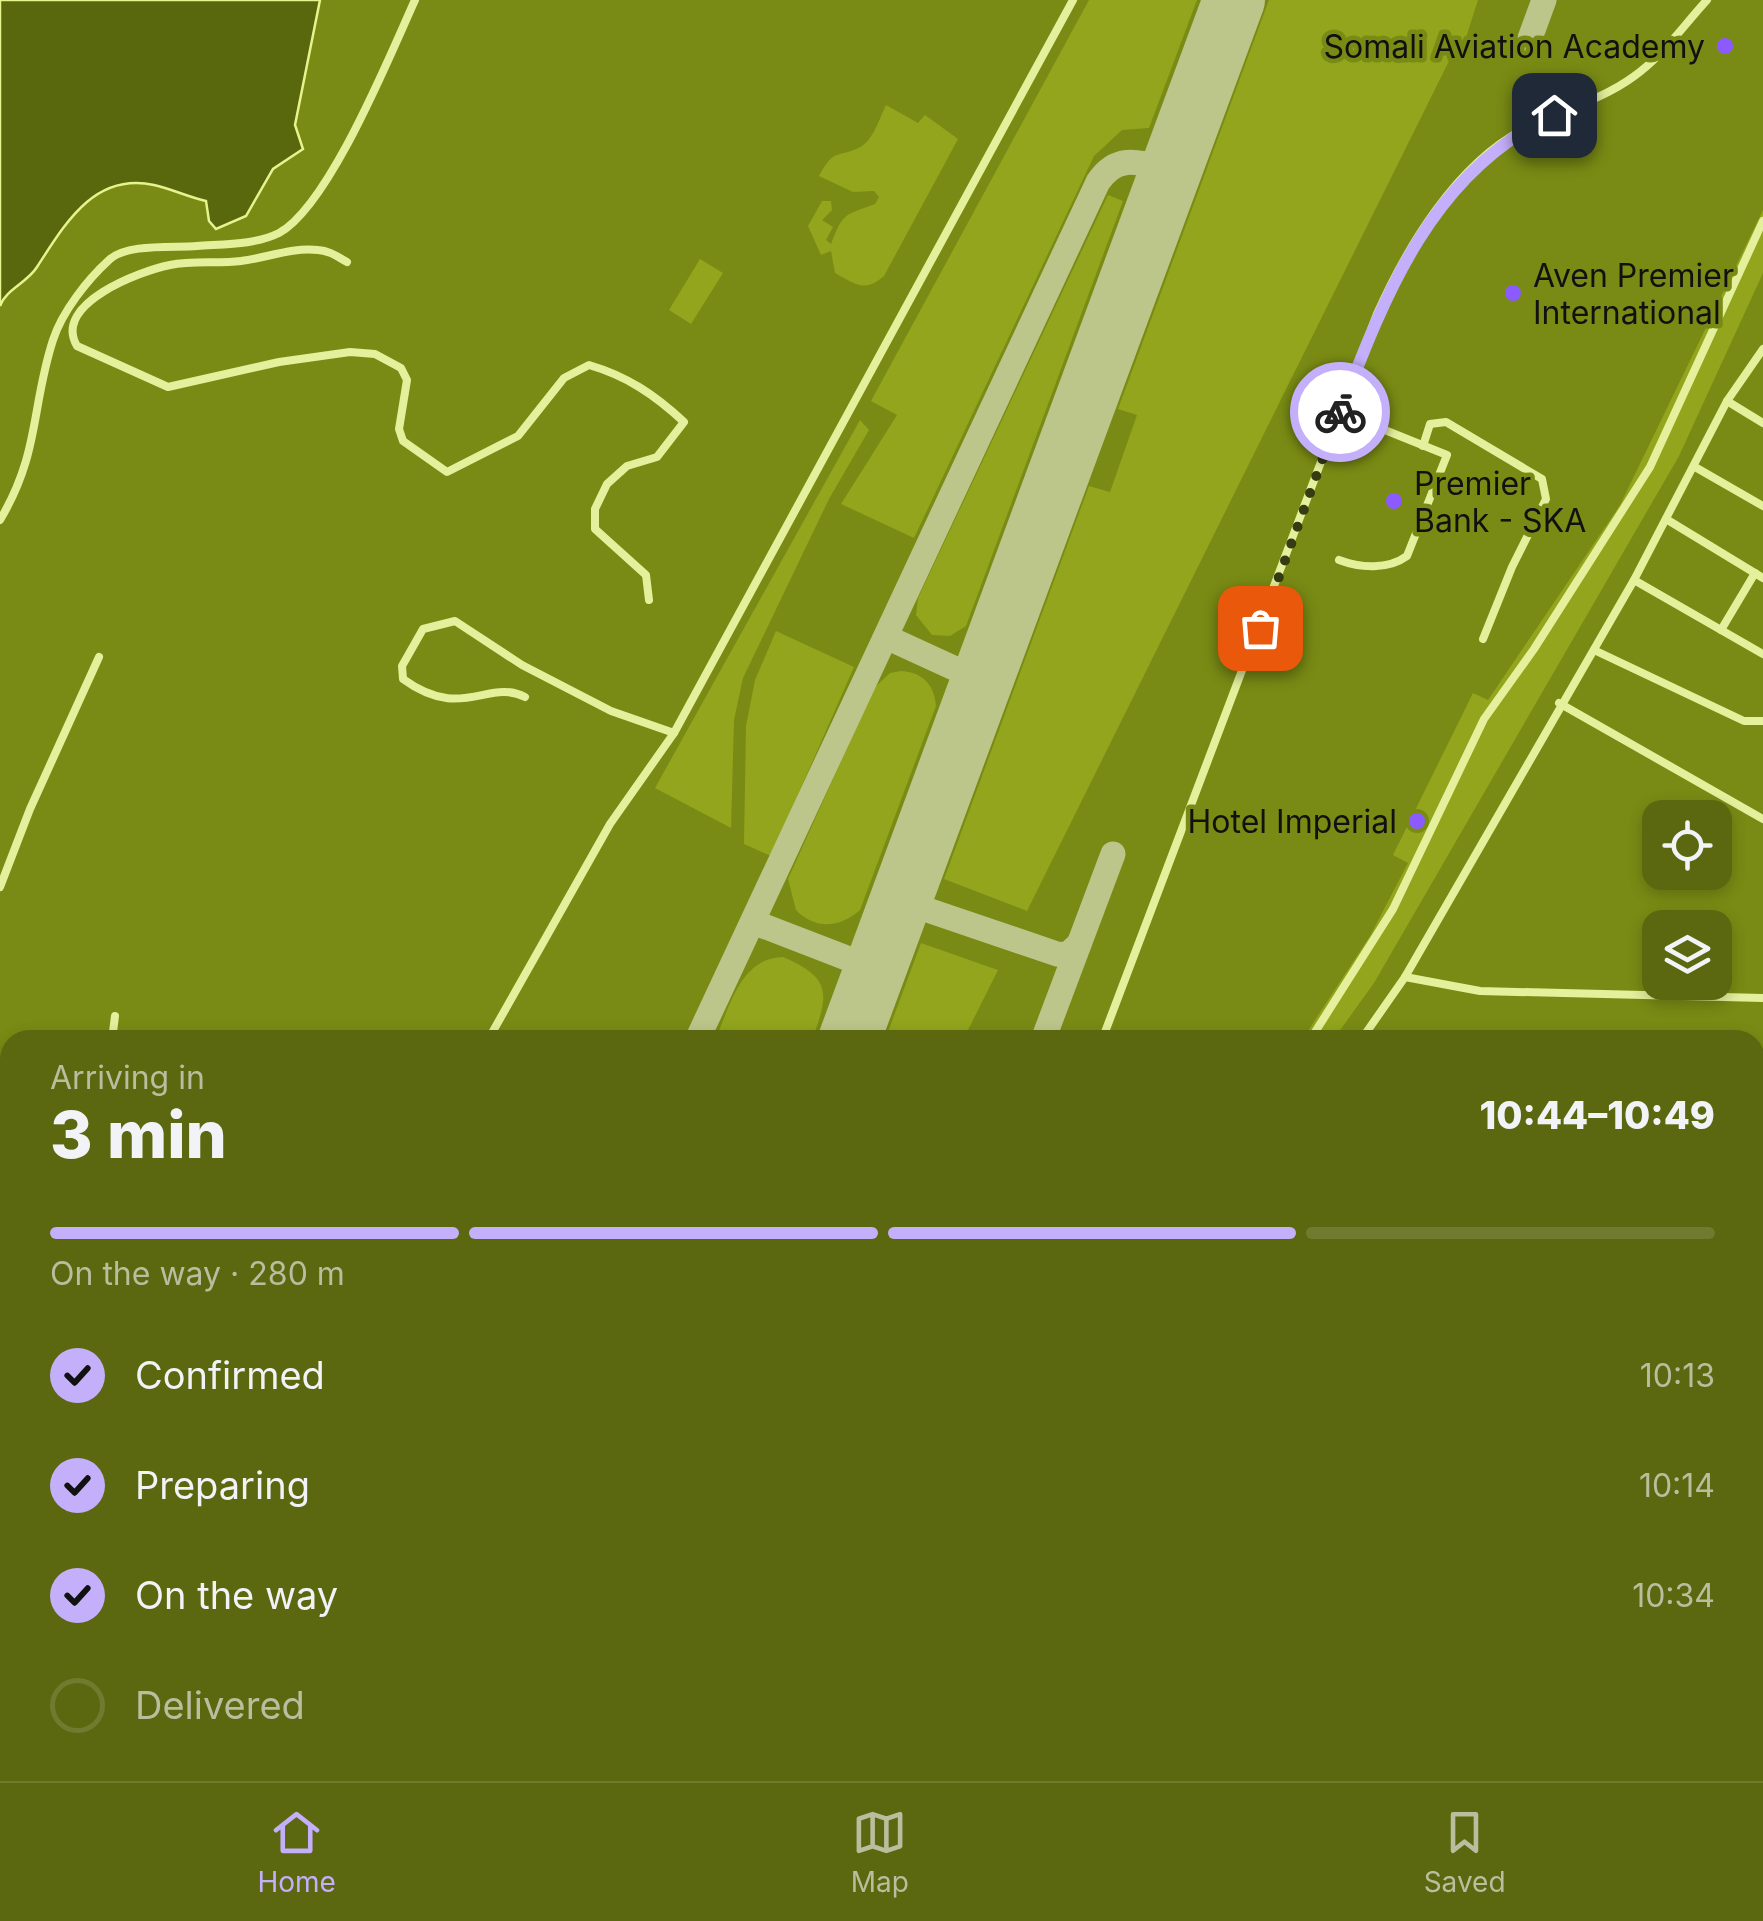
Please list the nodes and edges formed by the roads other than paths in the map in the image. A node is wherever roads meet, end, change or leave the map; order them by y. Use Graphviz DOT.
graph roads {
  1 [pos="415,0"];
  2 [pos="1073,0"];
  3 [pos="1708,0"];
  4 [pos="1763,221"];
  5 [pos="346,262"];
  6 [pos="1763,349"];
  7 [pos="1759,362"];
  8 [pos="1727,401"];
  9 [pos="1340,412"];
  10 [pos="1763,424"];
  11 [pos="1423,446"];
  12 [pos="1695,466"];
  13 [pos="1763,506"];
  14 [pos="1666,518"];
  15 [pos="0,520"];
  16 [pos="1339,560"];
  17 [pos="1759,575"];
  18 [pos="1634,580"];
  19 [pos="650,600"];
  20 [pos="1721,630"];
  21 [pos="1484,638"];
  22 [pos="1594,650"];
  23 [pos="1762,651"];
  24 [pos="99,657"];
  25 [pos="526,696"];
  26 [pos="1559,704"];
  27 [pos="1763,720"];
  28 [pos="674,733"];
  29 [pos="1763,819"];
  30 [pos="0,887"];
  31 [pos="1404,977"];
  32 [pos="1763,998"];
  33 [pos="114,1016"];
  34 [pos="113,1030"];
  35 [pos="494,1030"];
  36 [pos="1106,1030"];
  37 [pos="1316,1030"];
  38 [pos="1368,1030"];
  1 -- 15 [label="street"];
  2 -- 28 [label="street"];
  3 -- 9 [label="street"];
  4 -- 37 [label="street"];
  5 -- 19 [label="street"];
  6 -- 7 [label="street"];
  7 -- 8 [label="street"];
  8 -- 10 [label="street"];
  8 -- 12 [label="street"];
  9 -- 11 [label="street"];
  9 -- 36 [label="street"];
  11 -- 16 [label="street"];
  11 -- 21 [label="street"];
  12 -- 13 [label="street"];
  12 -- 14 [label="street"];
  14 -- 17 [label="street"];
  14 -- 18 [label="street"];
  17 -- 20 [label="street"];
  18 -- 20 [label="street"];
  18 -- 22 [label="street"];
  20 -- 23 [label="street"];
  22 -- 26 [label="street"];
  22 -- 27 [label="street"];
  24 -- 30 [label="street"];
  25 -- 28 [label="street"];
  26 -- 29 [label="street"];
  26 -- 31 [label="street"];
  28 -- 35 [label="street"];
  31 -- 32 [label="street"];
  31 -- 38 [label="street"];
  33 -- 34 [label="street"];
}
